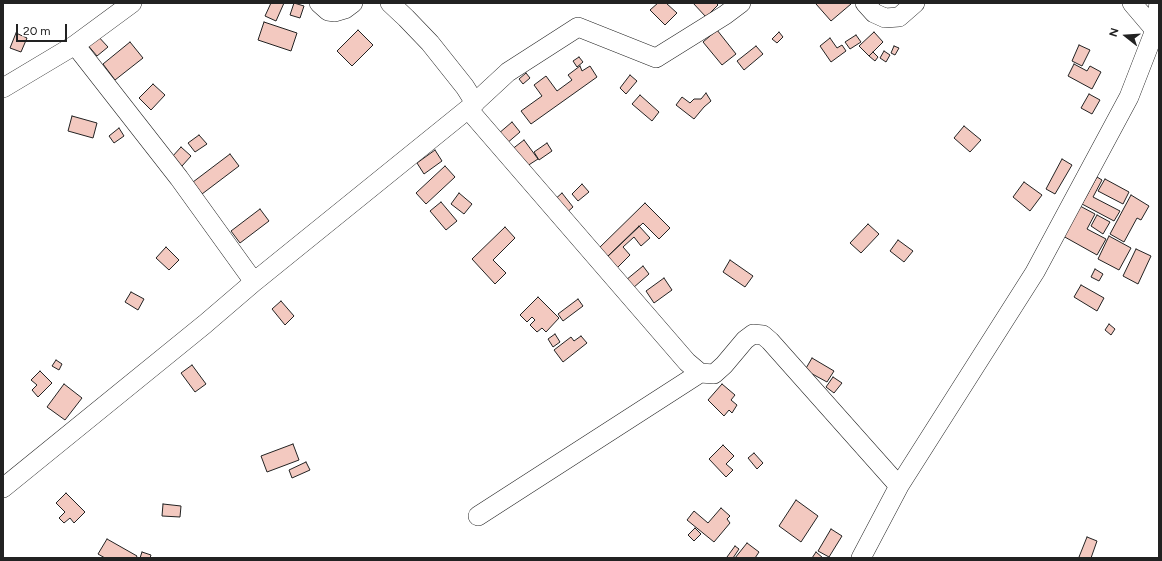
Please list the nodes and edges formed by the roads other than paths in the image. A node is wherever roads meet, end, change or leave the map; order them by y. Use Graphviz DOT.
graph roads {
  1 [pos="132,3"];
  2 [pos="319,3"];
  3 [pos="353,3"];
  4 [pos="390,3"];
  5 [pos="741,3"];
  6 [pos="865,3"];
  7 [pos="915,3"];
  8 [pos="1132,3"];
  9 [pos="1159,3"];
  10 [pos="1155,30"];
  11 [pos="75,45"];
  12 [pos="3,88"];
  13 [pos="472,106"];
  14 [pos="254,282"];
  15 [pos="700,373"];
  16 [pos="899,486"];
  17 [pos="3,488"];
  18 [pos="478,516"];
  19 [pos="861,558"];
  1 -- 11 [label="street"];
  2 -- 3 [label="street"];
  4 -- 13 [label="street"];
  5 -- 13 [label="street"];
  6 -- 7 [label="street"];
  8 -- 10 [label="street"];
  9 -- 10 [label="street"];
  10 -- 16 [label="street"];
  11 -- 12 [label="street"];
  11 -- 14 [label="street"];
  13 -- 14 [label="street"];
  13 -- 15 [label="street"];
  14 -- 17 [label="street"];
  15 -- 16 [label="street"];
  15 -- 18 [label="street"];
  16 -- 19 [label="street"];
}
